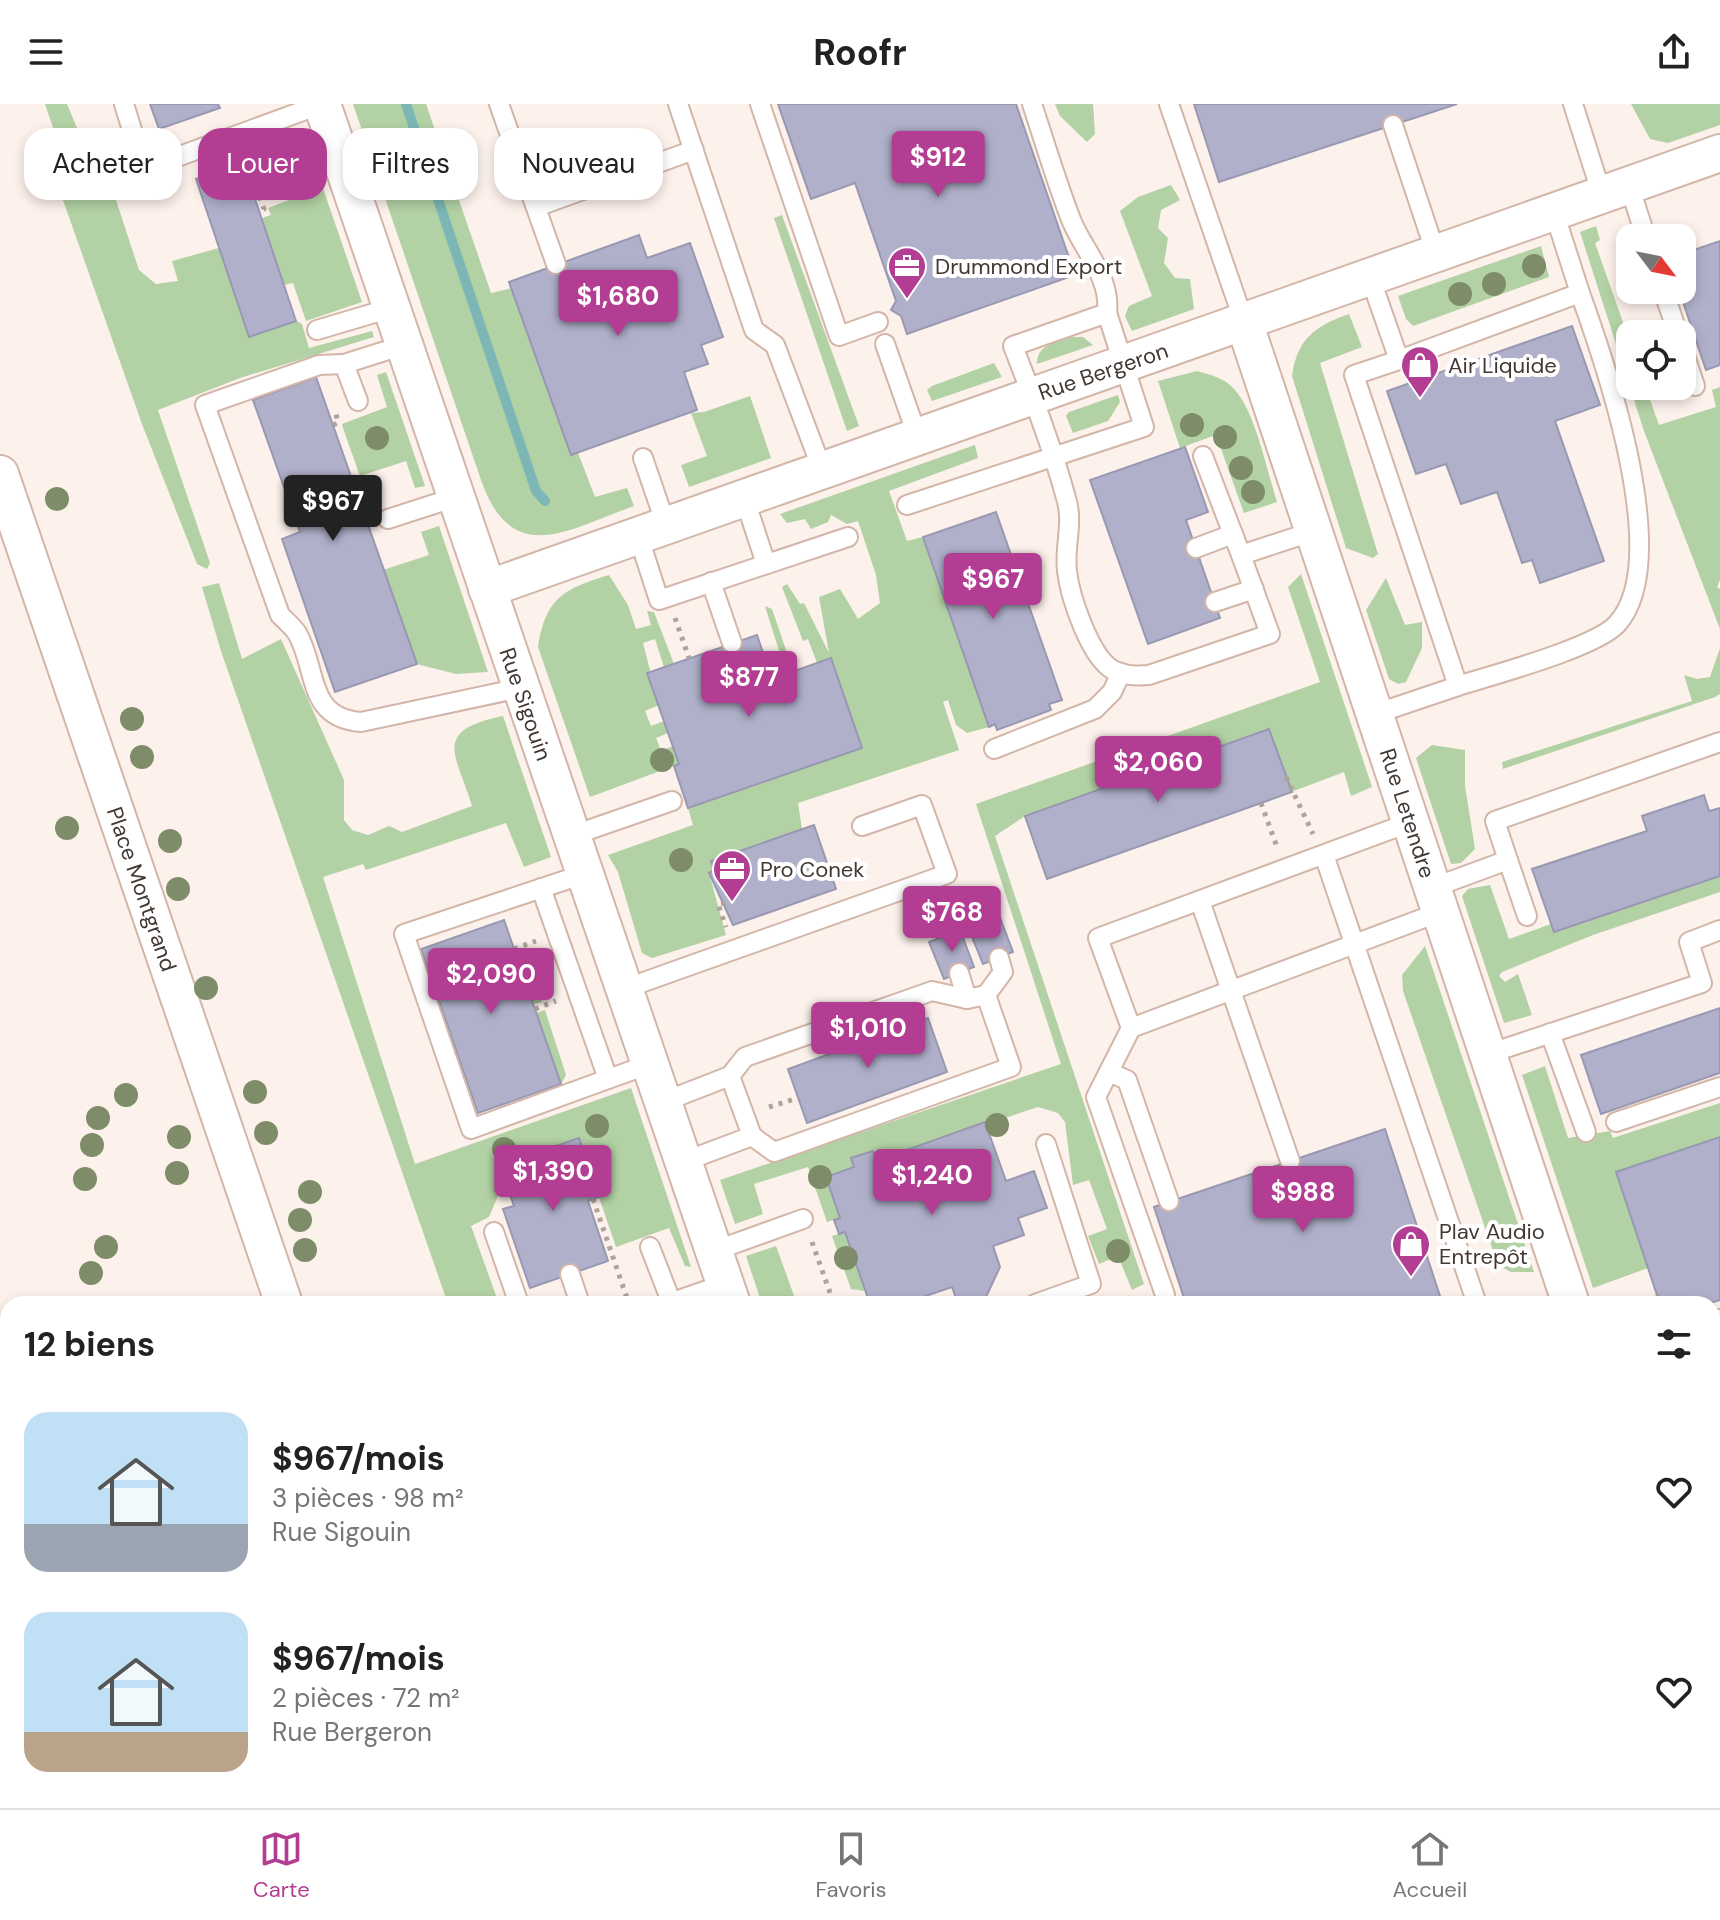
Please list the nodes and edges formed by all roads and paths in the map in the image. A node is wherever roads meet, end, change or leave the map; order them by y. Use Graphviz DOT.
graph roads {
  1 [pos="124,104"];
  2 [pos="322,104"];
  3 [pos="499,104"];
  4 [pos="678,104"];
  5 [pos="760,104"];
  6 [pos="1032,104"];
  7 [pos="1169,104"];
  8 [pos="1573,104"];
  9 [pos="1393,125"];
  10 [pos="257,128"];
  11 [pos="198,149"];
  12 [pos="694,150"];
  13 [pos="1720,153"];
  14 [pos="1616,190"];
  15 [pos="261,200"];
  16 [pos="536,207"];
  17 [pos="259,212"];
  18 [pos="1554,212"];
  19 [pos="1637,224"];
  20 [pos="1436,254"];
  21 [pos="556,264"];
  22 [pos="1370,277"];
  23 [pos="1580,293"];
  24 [pos="391,308"];
  25 [pos="1107,313"];
  26 [pos="878,322"];
  27 [pos="1244,322"];
  28 [pos="317,330"];
  29 [pos="885,344"];
  30 [pos="404,345"];
  31 [pos="1399,360"];
  32 [pos="1124,363"];
  33 [pos="344,364"];
  34 [pos="1032,395"];
  35 [pos="358,401"];
  36 [pos="336,414"];
  37 [pos="333,425"];
  38 [pos="917,435"];
  39 [pos="1203,456"];
  40 [pos="1053,457"];
  41 [pos="643,458"];
  42 [pos="822,469"];
  43 [pos="0,474"];
  44 [pos="352,478"];
  45 [pos="361,488"];
  46 [pos="456,497"];
  47 [pos="744,497"];
  48 [pos="907,505"];
  49 [pos="388,519"];
  50 [pos="652,530"];
  51 [pos="1314,531"];
  52 [pos="1233,534"];
  53 [pos="848,537"];
  54 [pos="1196,548"];
  55 [pos="1241,555"];
  56 [pos="766,564"];
  57 [pos="711,582"];
  58 [pos="487,589"];
  59 [pos="1254,589"];
  60 [pos="668,597"];
  61 [pos="1215,602"];
  62 [pos="732,643"];
  63 [pos="689,658"];
  64 [pos="1121,673"];
  65 [pos="1458,686"];
  66 [pos="520,688"];
  67 [pos="1375,714"];
  68 [pos="1720,742"];
  69 [pos="994,749"];
  70 [pos="1286,777"];
  71 [pos="672,801"];
  72 [pos="1261,803"];
  73 [pos="1411,822"];
  74 [pos="862,826"];
  75 [pos="571,836"];
  76 [pos="1324,855"];
  77 [pos="1508,860"];
  78 [pos="1285,869"];
  79 [pos="584,874"];
  80 [pos="541,888"];
  81 [pos="1436,900"];
  82 [pos="1200,901"];
  83 [pos="725,903"];
  84 [pos="1527,916"];
  85 [pos="1720,930"];
  86 [pos="728,934"];
  87 [pos="1355,943"];
  88 [pos="522,946"];
  89 [pos="514,949"];
  90 [pos="999,958"];
  91 [pos="959,973"];
  92 [pos="624,989"];
  93 [pos="1231,990"];
  94 [pos="986,995"];
  95 [pos="967,999"];
  96 [pos="543,1005"];
  97 [pos="535,1009"];
  98 [pos="1131,1028"];
  99 [pos="1550,1033"];
  100 [pos="1488,1054"];
  101 [pos="650,1064"];
  102 [pos="1109,1072"];
  103 [pos="730,1076"];
  104 [pos="608,1079"];
  105 [pos="1720,1087"];
  106 [pos="798,1098"];
  107 [pos="787,1101"];
  108 [pos="663,1102"];
  109 [pos="1616,1122"];
  110 [pos="1586,1132"];
  111 [pos="752,1136"];
  112 [pos="1046,1144"];
  113 [pos="1290,1161"];
  114 [pos="683,1162"];
  115 [pos="593,1199"];
  116 [pos="1169,1201"];
  117 [pos="803,1219"];
  118 [pos="494,1232"];
  119 [pos="650,1247"];
  120 [pos="570,1274"];
  121 [pos="724,1280"];
  122 [pos="1165,1295"];
  123 [pos="281,1296"];
  124 [pos="516,1296"];
  125 [pos="577,1296"];
  126 [pos="626,1296"];
  127 [pos="668,1296"];
  128 [pos="686,1296"];
  129 [pos="831,1296"];
  130 [pos="1057,1296"];
  131 [pos="1474,1296"];
  132 [pos="1566,1296"];
  1 -- 11 [label="lane"];
  2 -- 10 [label="lane"];
  2 -- 24 [label="street, Rue Sigouin"];
  3 -- 16 [label="lane"];
  4 -- 12 [label="lane"];
  5 -- 26 [label="lane"];
  6 -- 25 [label="lane"];
  7 -- 27 [label="lane"];
  8 -- 14 [label="lane"];
  9 -- 20 [label="lane"];
  12 -- 16 [label="lane"];
  12 -- 42 [label="lane"];
  13 -- 14 [label="street, Rue Bergeron"];
  14 -- 18 [label="street, Rue Bergeron"];
  14 -- 19 [label="lane"];
  15 -- 17 [label="path"];
  16 -- 21 [label="lane"];
  18 -- 20 [label="street, Rue Bergeron"];
  18 -- 23 [label="lane"];
  20 -- 22 [label="street, Rue Bergeron"];
  22 -- 27 [label="street, Rue Bergeron"];
  22 -- 31 [label="lane"];
  23 -- 31 [label="lane"];
  23 -- 65 [label="lane"];
  24 -- 28 [label="lane"];
  24 -- 30 [label="street, Rue Sigouin"];
  25 -- 32 [label="lane"];
  25 -- 34 [label="lane"];
  27 -- 32 [label="street, Rue Bergeron"];
  27 -- 51 [label="street, Rue Letendre"];
  29 -- 38 [label="lane"];
  30 -- 33 [label="lane"];
  30 -- 46 [label="street, Rue Sigouin"];
  31 -- 65 [label="lane"];
  32 -- 34 [label="street, Rue Bergeron"];
  32 -- 40 [label="lane"];
  33 -- 35 [label="lane"];
  33 -- 66 [label="lane"];
  34 -- 38 [label="street, Rue Bergeron"];
  34 -- 40 [label="lane"];
  36 -- 37 [label="path"];
  38 -- 42 [label="street, Rue Bergeron"];
  39 -- 52 [label="lane"];
  40 -- 48 [label="lane"];
  40 -- 64 [label="lane"];
  41 -- 50 [label="lane"];
  42 -- 47 [label="street, Rue Bergeron"];
  43 -- 123 [label="street, Place Montgrand"];
  44 -- 45 [label="path"];
  46 -- 49 [label="lane"];
  46 -- 58 [label="street, Rue Sigouin"];
  47 -- 50 [label="street, Rue Bergeron"];
  47 -- 56 [label="lane"];
  50 -- 58 [label="street, Rue Bergeron"];
  50 -- 60 [label="lane"];
  51 -- 55 [label="lane"];
  51 -- 67 [label="street, Rue Letendre"];
  52 -- 54 [label="lane"];
  52 -- 55 [label="lane"];
  53 -- 56 [label="lane"];
  55 -- 59 [label="lane"];
  56 -- 57 [label="lane"];
  57 -- 60 [label="lane"];
  57 -- 62 [label="lane"];
  58 -- 66 [label="street, Rue Sigouin"];
  59 -- 61 [label="lane"];
  59 -- 64 [label="lane"];
  60 -- 63 [label="path"];
  64 -- 69 [label="lane"];
  65 -- 67 [label="lane"];
  66 -- 75 [label="street, Rue Sigouin"];
  67 -- 73 [label="street, Rue Letendre"];
  68 -- 77 [label="lane"];
  70 -- 76 [label="path"];
  71 -- 75 [label="lane"];
  72 -- 78 [label="path"];
  73 -- 76 [label="lane"];
  73 -- 81 [label="street, Rue Letendre"];
  74 -- 92 [label="lane"];
  75 -- 79 [label="street, Rue Sigouin"];
  76 -- 78 [label="lane"];
  76 -- 87 [label="lane"];
  77 -- 81 [label="lane"];
  77 -- 84 [label="lane"];
  78 -- 82 [label="lane"];
  79 -- 80 [label="lane"];
  79 -- 92 [label="street, Rue Sigouin"];
  80 -- 104 [label="lane"];
  80 -- 104 [label="lane"];
  81 -- 87 [label="lane"];
  81 -- 100 [label="street, Rue Letendre"];
  82 -- 93 [label="lane"];
  82 -- 98 [label="lane"];
  83 -- 86 [label="path"];
  85 -- 99 [label="lane"];
  87 -- 93 [label="lane"];
  87 -- 131 [label="lane"];
  88 -- 89 [label="path"];
  90 -- 94 [label="lane"];
  91 -- 95 [label="lane"];
  92 -- 101 [label="street, Rue Sigouin"];
  93 -- 98 [label="lane"];
  93 -- 113 [label="lane"];
  94 -- 95 [label="lane"];
  94 -- 111 [label="lane"];
  95 -- 103 [label="lane"];
  96 -- 97 [label="path"];
  98 -- 102 [label="lane"];
  99 -- 100 [label="lane"];
  99 -- 110 [label="lane"];
  100 -- 132 [label="street, Rue Letendre"];
  101 -- 104 [label="lane"];
  101 -- 108 [label="street, Rue Sigouin"];
  102 -- 116 [label="lane"];
  102 -- 122 [label="lane"];
  103 -- 108 [label="lane"];
  103 -- 111 [label="lane"];
  105 -- 109 [label="lane"];
  106 -- 107 [label="path"];
  108 -- 114 [label="street, Rue Sigouin"];
  111 -- 114 [label="lane"];
  112 -- 130 [label="lane"];
  114 -- 121 [label="street, Rue Sigouin"];
  115 -- 126 [label="path"];
  117 -- 121 [label="lane"];
  117 -- 129 [label="path"];
  118 -- 124 [label="lane"];
  119 -- 127 [label="lane"];
  120 -- 125 [label="lane"];
  121 -- 128 [label="lane"];
}
